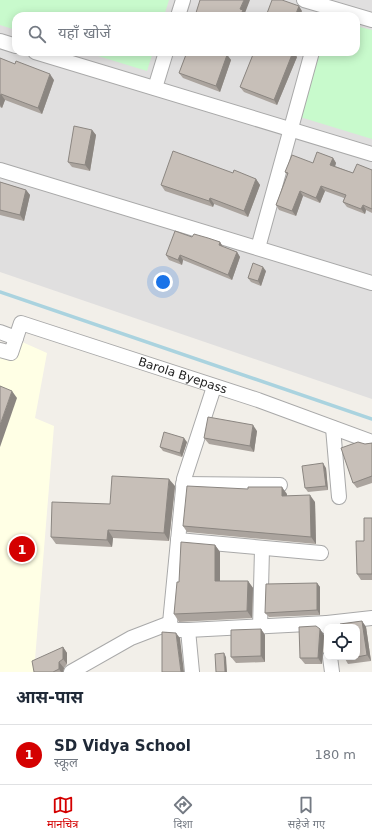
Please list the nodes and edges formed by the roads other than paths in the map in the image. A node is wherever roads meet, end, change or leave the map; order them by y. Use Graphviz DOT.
graph roads {
  1 [pos="183,0"];
  2 [pos="304,0"];
  3 [pos="325,7"];
  4 [pos="179,12"];
  5 [pos="343,12"];
  6 [pos="360,17"];
  7 [pos="372,20"];
  8 [pos="0,41"];
  9 [pos="12,45"];
  10 [pos="48,56"];
  11 [pos="165,56"];
  12 [pos="311,56"];
  13 [pos="155,88"];
  14 [pos="291,130"];
  15 [pos="372,154"];
  16 [pos="0,170"];
  17 [pos="258,248"];
  18 [pos="372,283"];
  19 [pos="0,332"];
  20 [pos="16,338"];
  21 [pos="6,351"];
  22 [pos="214,387"];
  23 [pos="333,428"];
  24 [pos="372,442"];
  25 [pos="183,484"];
  26 [pos="280,485"];
  27 [pos="339,497"];
  28 [pos="178,540"];
  29 [pos="262,549"];
  30 [pos="321,553"];
  31 [pos="372,618"];
  32 [pos="170,623"];
  33 [pos="333,624"];
  34 [pos="324,625"];
  35 [pos="260,628"];
  36 [pos="188,630"];
  37 [pos="330,660"];
  38 [pos="71,672"];
  39 [pos="192,672"];
  40 [pos="332,672"];
  1 -- 4 [label="street"];
  2 -- 3 [label="street"];
  3 -- 5 [label="street"];
  6 -- 7 [label="street"];
  8 -- 9 [label="street"];
  10 -- 13 [label="street"];
  11 -- 13 [label="street"];
  12 -- 14 [label="street"];
  13 -- 14 [label="street"];
  14 -- 15 [label="street"];
  14 -- 17 [label="street"];
  16 -- 17 [label="street"];
  17 -- 18 [label="street"];
  19 -- 20 [label="street"];
  20 -- 21 [label="street, Barola Byepass"];
  20 -- 22 [label="street, Barola Byepass"];
  22 -- 23 [label="street, Barola Byepass"];
  22 -- 25 [label="street"];
  23 -- 24 [label="street, Barola Byepass"];
  23 -- 27 [label="street"];
  25 -- 26 [label="street"];
  25 -- 28 [label="street"];
  28 -- 29 [label="street"];
  28 -- 32 [label="street"];
  29 -- 30 [label="street"];
  29 -- 35 [label="street"];
  31 -- 33 [label="street"];
  32 -- 36 [label="street"];
  32 -- 38 [label="street"];
  34 -- 35 [label="street"];
  35 -- 36 [label="street"];
  36 -- 39 [label="street"];
  37 -- 40 [label="street"];
}
